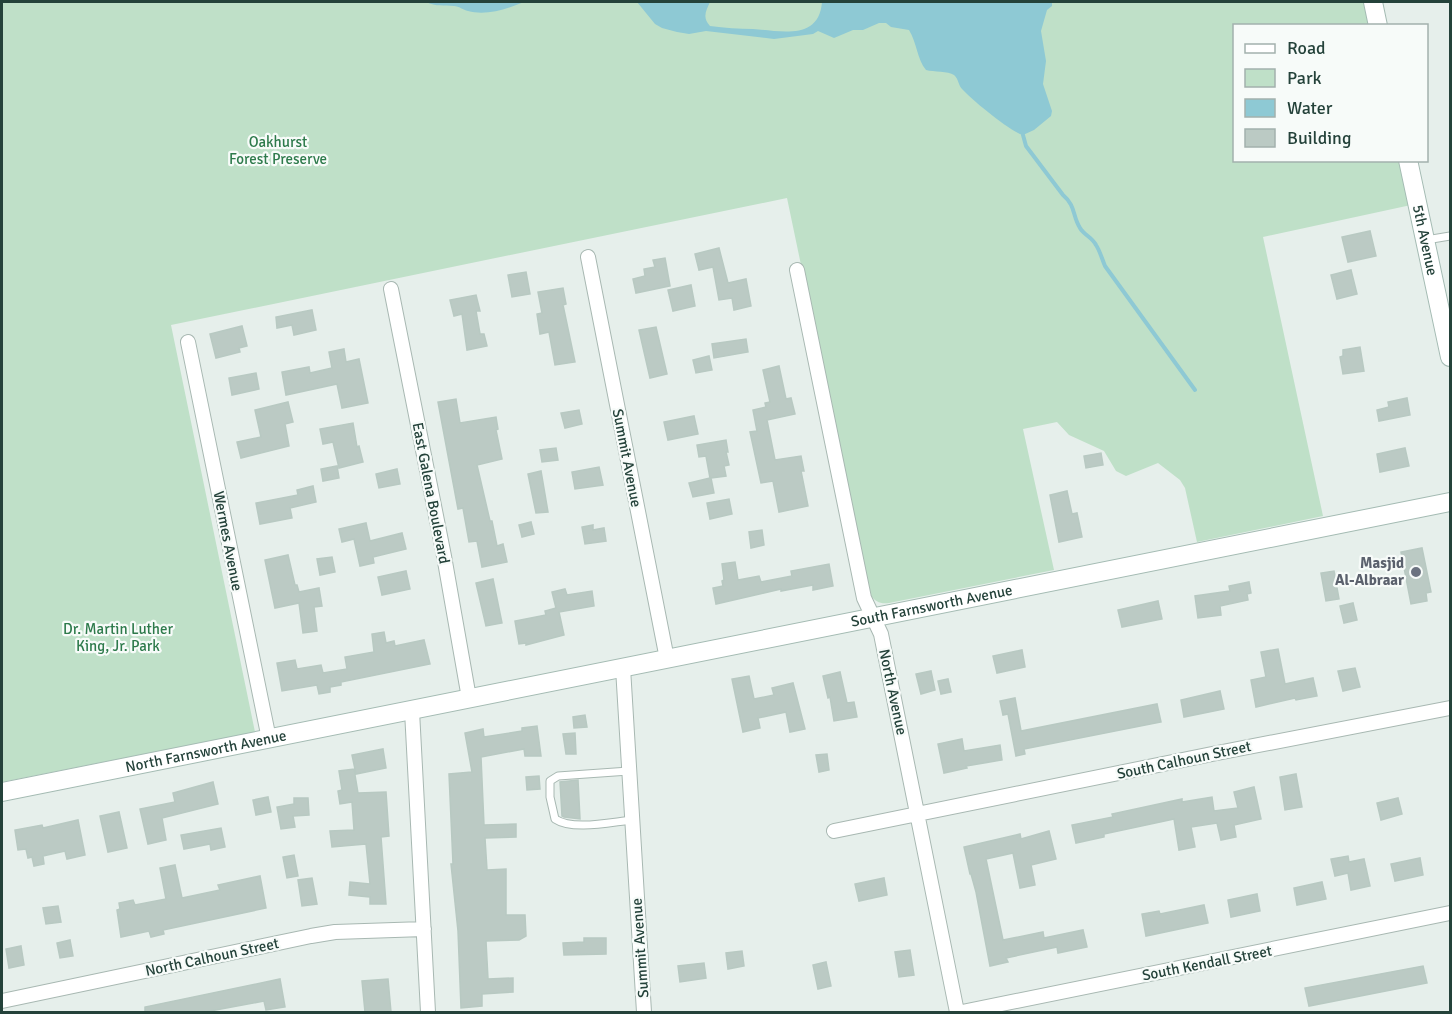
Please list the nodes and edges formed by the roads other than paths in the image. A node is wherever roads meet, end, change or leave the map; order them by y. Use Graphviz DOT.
graph roads {
  1 [pos="1373,2"];
  2 [pos="1378,24"];
  3 [pos="1408,162"];
  4 [pos="1450,236"];
  5 [pos="1425,241"];
  6 [pos="588,257"];
  7 [pos="796,270"];
  8 [pos="391,289"];
  9 [pos="188,342"];
  10 [pos="1450,354"];
  11 [pos="1450,502"];
  12 [pos="873,616"];
  13 [pos="667,659"];
  14 [pos="622,668"];
  15 [pos="470,698"];
  16 [pos="1450,708"];
  17 [pos="412,711"];
  18 [pos="268,739"];
  19 [pos="629,771"];
  20 [pos="2,792"];
  21 [pos="919,815"];
  22 [pos="632,820"];
  23 [pos="834,831"];
  24 [pos="1450,913"];
  25 [pos="424,929"];
  26 [pos="2,1001"];
  27 [pos="428,1012"];
  28 [pos="644,1012"];
  29 [pos="957,1012"];
  30 [pos="962,1012"];
  1 -- 2 [label="street"];
  3 -- 5 [label="street, 5th Avenue"];
  4 -- 5 [label="lane"];
  5 -- 10 [label="street, 5th Avenue"];
  6 -- 13 [label="street, Summit Avenue"];
  7 -- 12 [label="street, North Avenue"];
  8 -- 15 [label="street, East Galena Boulevard"];
  9 -- 18 [label="street, Wermes Avenue"];
  11 -- 12 [label="street, South Farnsworth Avenue"];
  12 -- 13 [label="street, South Farnsworth Avenue"];
  12 -- 21 [label="street, North Avenue"];
  13 -- 14 [label="street, South Farnsworth Avenue"];
  14 -- 15 [label="street, South Farnsworth Avenue"];
  14 -- 19 [label="street, Summit Avenue"];
  15 -- 17 [label="street, South Farnsworth Avenue"];
  16 -- 21 [label="street, South Calhoun Street"];
  17 -- 18 [label="street, North Farnsworth Avenue"];
  17 -- 25 [label="street"];
  18 -- 20 [label="street, North Farnsworth Avenue"];
  19 -- 22 [label="street, Summit Avenue"];
  19 -- 22 [label="lane"];
  21 -- 23 [label="street, South Calhoun Street"];
  21 -- 29 [label="street, North Avenue"];
  22 -- 28 [label="street, Summit Avenue"];
  24 -- 30 [label="street, South Kendall Street"];
  25 -- 26 [label="street, North Calhoun Street"];
  25 -- 27 [label="street"];
}
